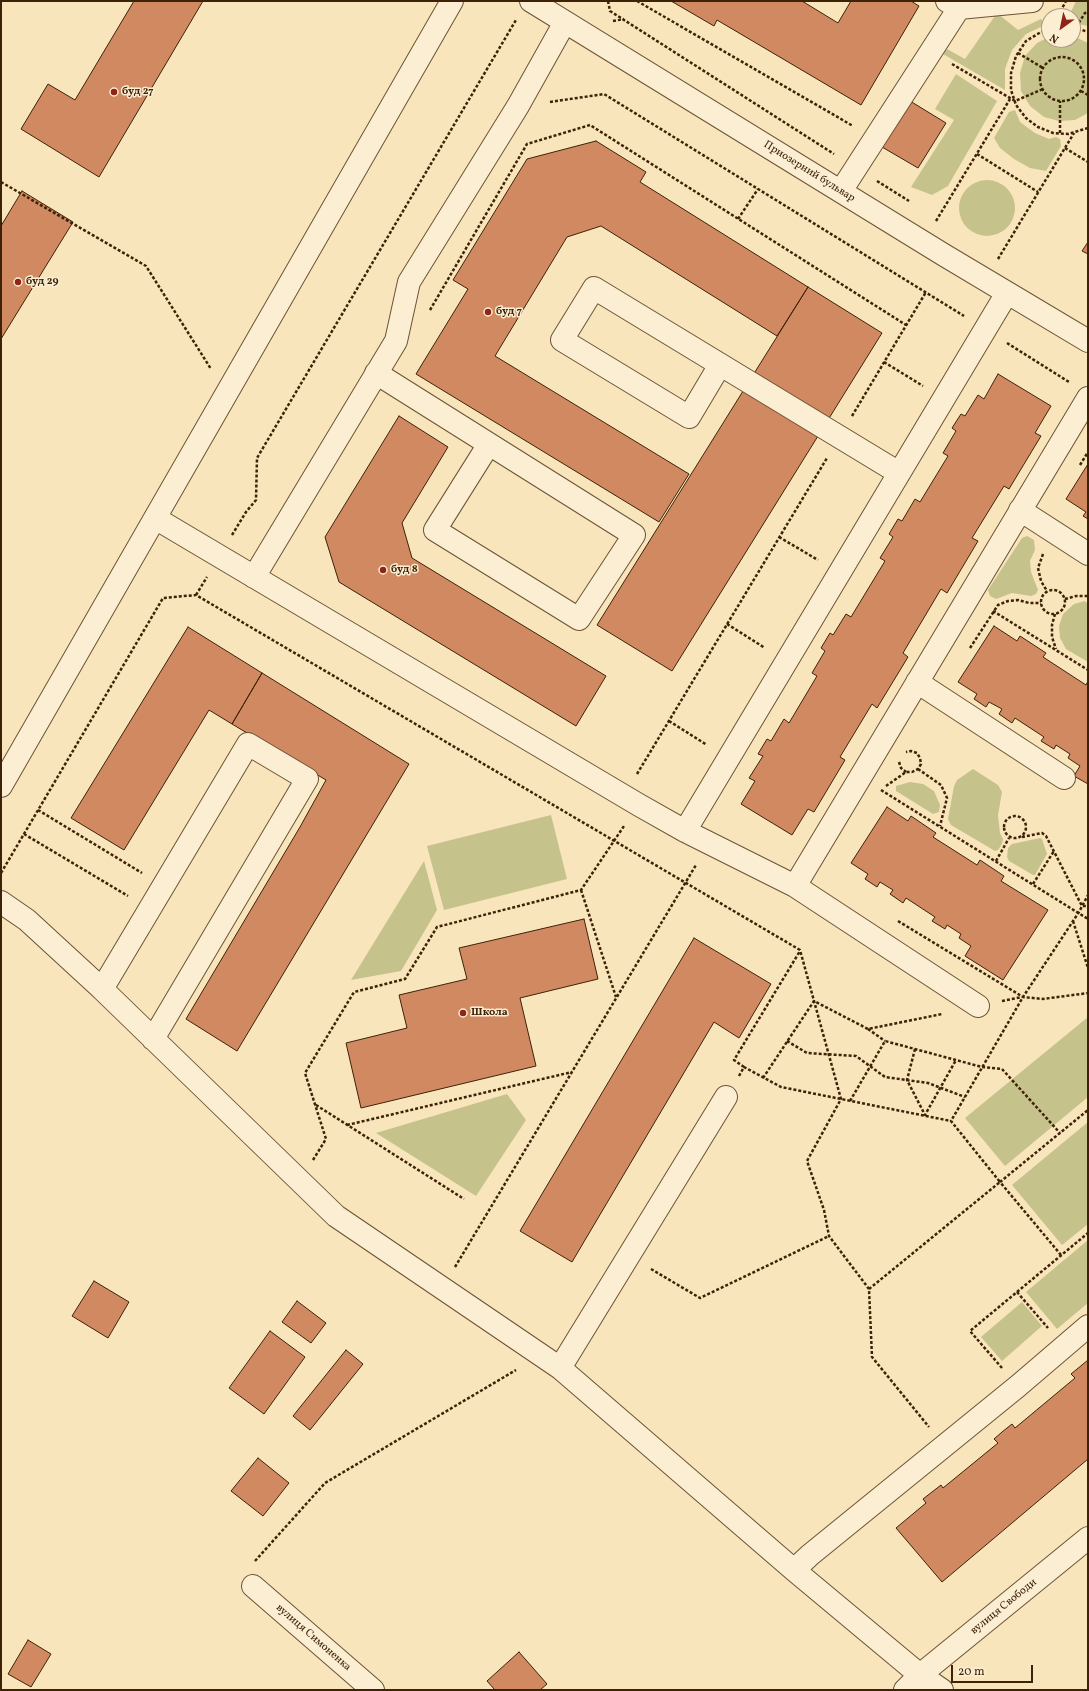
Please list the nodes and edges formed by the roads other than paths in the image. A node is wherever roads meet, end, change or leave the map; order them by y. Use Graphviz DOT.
graph roads {
  1 [pos="452,1"];
  2 [pos="1032,1"];
  3 [pos="953,4"];
  4 [pos="525,8"];
  5 [pos="565,22"];
  6 [pos="841,191"];
  7 [pos="1007,293"];
  8 [pos="1088,341"];
  9 [pos="720,365"];
  10 [pos="376,373"];
  11 [pos="1081,392"];
  12 [pos="489,444"];
  13 [pos="899,473"];
  14 [pos="1020,510"];
  15 [pos="155,518"];
  16 [pos="1088,554"];
  17 [pos="254,577"];
  18 [pos="917,682"];
  19 [pos="1064,778"];
  20 [pos="1,786"];
  21 [pos="685,831"];
  22 [pos="795,886"];
  23 [pos="1,902"];
  24 [pos="102,989"];
  25 [pos="978,1006"];
  26 [pos="153,1038"];
  27 [pos="726,1097"];
  28 [pos="1088,1326"];
  29 [pos="560,1368"];
  30 [pos="1088,1538"];
  31 [pos="794,1570"];
  32 [pos="253,1586"];
  33 [pos="914,1685"];
  34 [pos="373,1690"];
  35 [pos="942,1690"];
  1 -- 15 [label="street"];
  2 -- 3 [label="street"];
  3 -- 6 [label="street"];
  4 -- 5 [label="street, Приозерний бульвар"];
  5 -- 6 [label="street, Приозерний бульвар"];
  5 -- 10 [label="street"];
  6 -- 7 [label="street, Приозерний бульвар"];
  7 -- 8 [label="street, Приозерний бульвар"];
  7 -- 13 [label="street"];
  9 -- 9 [label="street"];
  9 -- 13 [label="street"];
  10 -- 12 [label="street"];
  10 -- 17 [label="street"];
  11 -- 14 [label="street"];
  12 -- 12 [label="street"];
  13 -- 21 [label="street"];
  14 -- 16 [label="street"];
  14 -- 18 [label="street"];
  15 -- 17 [label="street"];
  15 -- 20 [label="street"];
  17 -- 21 [label="street"];
  18 -- 19 [label="street"];
  18 -- 22 [label="street"];
  21 -- 22 [label="street"];
  22 -- 25 [label="street"];
  23 -- 24 [label="street"];
  24 -- 26 [label="street"];
  24 -- 26 [label="street"];
  26 -- 29 [label="street"];
  27 -- 29 [label="street"];
  28 -- 31 [label="street"];
  29 -- 31 [label="street"];
  30 -- 33 [label="street, вулиця Свободи"];
  31 -- 33 [label="street"];
  32 -- 34 [label="street, вулиця Симоненка"];
  33 -- 35 [label="street"];
}
